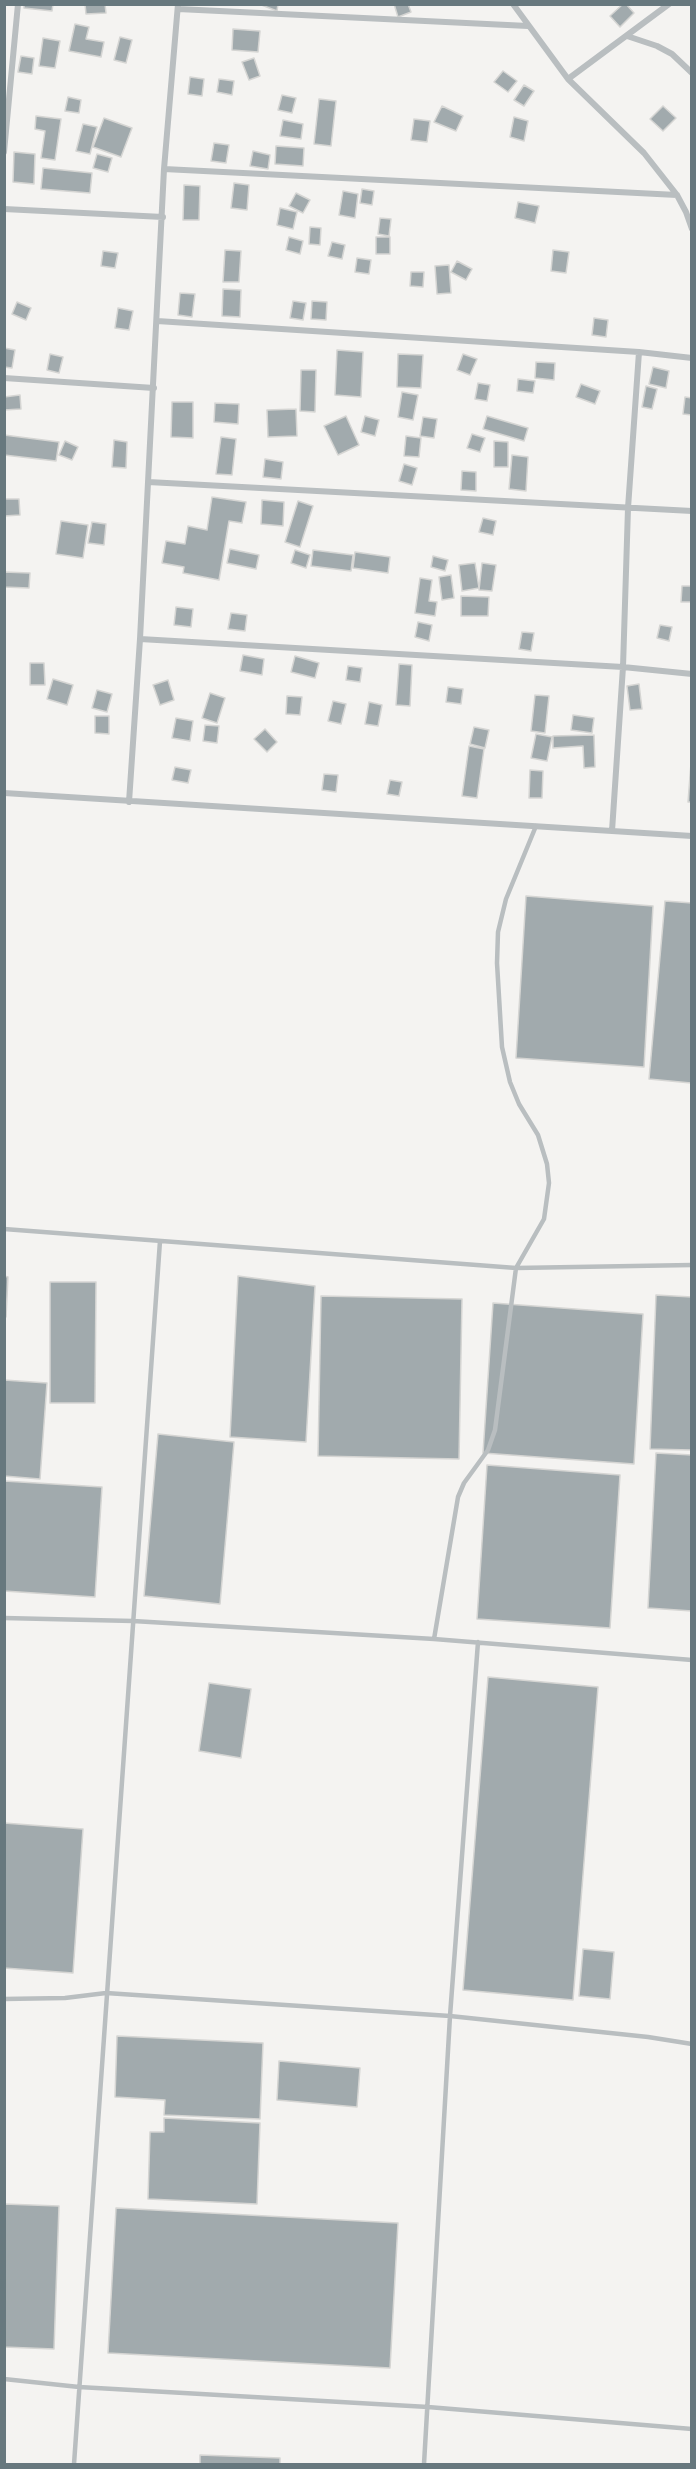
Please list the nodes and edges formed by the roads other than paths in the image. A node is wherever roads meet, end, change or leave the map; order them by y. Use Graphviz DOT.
graph roads {
  1 [pos="18,4"];
  2 [pos="513,4"];
  3 [pos="669,4"];
  4 [pos="178,7"];
  5 [pos="528,26"];
  6 [pos="627,36"];
  7 [pos="692,73"];
  8 [pos="568,80"];
  9 [pos="4,152"];
  10 [pos="164,168"];
  11 [pos="676,195"];
  12 [pos="4,209"];
  13 [pos="163,217"];
  14 [pos="692,229"];
  15 [pos="157,321"];
  16 [pos="639,352"];
  17 [pos="692,358"];
  18 [pos="4,378"];
  19 [pos="154,388"];
  20 [pos="148,483"];
  21 [pos="628,508"];
  22 [pos="692,511"];
  23 [pos="140,639"];
  24 [pos="623,667"];
  25 [pos="692,674"];
  26 [pos="4,793"];
  27 [pos="129,802"];
  28 [pos="536,826"];
  29 [pos="612,831"];
  30 [pos="692,836"];
  31 [pos="4,1228"];
  32 [pos="160,1241"];
  33 [pos="692,1265"];
  34 [pos="516,1268"];
  35 [pos="4,1617"];
  36 [pos="133,1621"];
  37 [pos="434,1639"];
  38 [pos="478,1642"];
  39 [pos="692,1660"];
  40 [pos="106,1994"];
  41 [pos="4,2000"];
  42 [pos="450,2016"];
  43 [pos="692,2044"];
  44 [pos="4,2379"];
  45 [pos="79,2387"];
  46 [pos="428,2407"];
  47 [pos="692,2429"];
  48 [pos="74,2464"];
  49 [pos="424,2464"];
  1 -- 9 [label="street"];
  2 -- 5 [label="street"];
  3 -- 6 [label="street"];
  4 -- 5 [label="street"];
  4 -- 10 [label="street"];
  5 -- 8 [label="street"];
  6 -- 7 [label="street"];
  6 -- 8 [label="street"];
  8 -- 11 [label="street"];
  10 -- 11 [label="street"];
  10 -- 13 [label="street"];
  11 -- 14 [label="street"];
  12 -- 13 [label="street"];
  13 -- 15 [label="street"];
  15 -- 16 [label="street"];
  15 -- 19 [label="street"];
  16 -- 17 [label="street"];
  16 -- 21 [label="street"];
  18 -- 19 [label="street"];
  19 -- 20 [label="street"];
  20 -- 21 [label="street"];
  20 -- 23 [label="street"];
  21 -- 22 [label="street"];
  21 -- 24 [label="street"];
  23 -- 24 [label="street"];
  23 -- 27 [label="street"];
  24 -- 25 [label="street"];
  24 -- 29 [label="street"];
  26 -- 27 [label="street"];
  27 -- 28 [label="street"];
  28 -- 29 [label="street"];
  28 -- 34 [label="lane"];
  29 -- 30 [label="street"];
  31 -- 32 [label="lane"];
  32 -- 34 [label="lane"];
  32 -- 36 [label="lane"];
  33 -- 34 [label="lane"];
  34 -- 37 [label="lane"];
  35 -- 36 [label="lane"];
  36 -- 37 [label="lane"];
  36 -- 40 [label="lane"];
  37 -- 38 [label="lane"];
  38 -- 39 [label="lane"];
  38 -- 42 [label="lane"];
  40 -- 41 [label="lane"];
  40 -- 42 [label="lane"];
  40 -- 45 [label="lane"];
  42 -- 43 [label="lane"];
  42 -- 46 [label="lane"];
  44 -- 45 [label="lane"];
  45 -- 46 [label="lane"];
  45 -- 48 [label="lane"];
  46 -- 47 [label="lane"];
  46 -- 49 [label="lane"];
}
